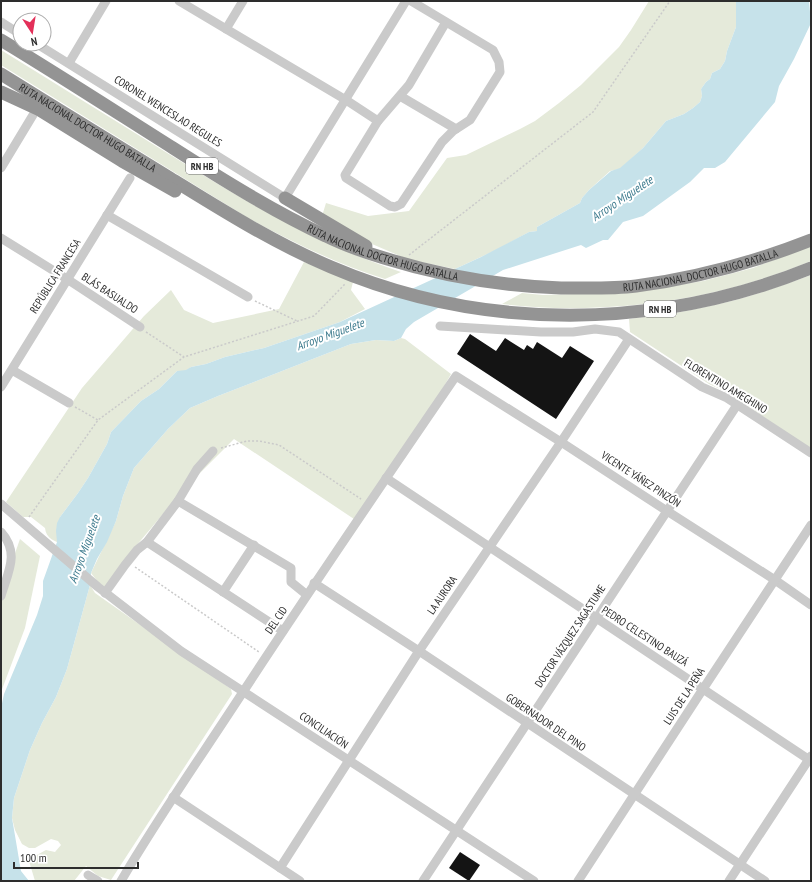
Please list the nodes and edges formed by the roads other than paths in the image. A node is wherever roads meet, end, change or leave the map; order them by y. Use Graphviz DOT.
graph roads {
  1 [pos="106,1"];
  2 [pos="179,1"];
  3 [pos="243,1"];
  4 [pos="406,1"];
  5 [pos="411,1"];
  6 [pos="1,22"];
  7 [pos="446,22"];
  8 [pos="12,29"];
  9 [pos="226,29"];
  10 [pos="1,40"];
  11 [pos="50,52"];
  12 [pos="69,63"];
  13 [pos="1,74"];
  14 [pos="1,92"];
  15 [pos="400,96"];
  16 [pos="346,100"];
  17 [pos="33,115"];
  18 [pos="378,121"];
  19 [pos="456,129"];
  20 [pos="1,168"];
  21 [pos="130,178"];
  22 [pos="285,198"];
  23 [pos="219,208"];
  24 [pos="107,215"];
  25 [pos="1,238"];
  26 [pos="811,240"];
  27 [pos="382,257"];
  28 [pos="811,268"];
  29 [pos="67,279"];
  30 [pos="248,297"];
  31 [pos="440,326"];
  32 [pos="140,327"];
  33 [pos="629,339"];
  34 [pos="12,370"];
  35 [pos="456,376"];
  36 [pos="1,387"];
  37 [pos="69,403"];
  38 [pos="737,404"];
  39 [pos="561,442"];
  40 [pos="213,451"];
  41 [pos="811,453"];
  42 [pos="386,478"];
  43 [pos="178,501"];
  44 [pos="1,504"];
  45 [pos="667,511"];
  46 [pos="811,525"];
  47 [pos="1,532"];
  48 [pos="147,542"];
  49 [pos="254,545"];
  50 [pos="489,547"];
  51 [pos="775,580"];
  52 [pos="314,583"];
  53 [pos="101,590"];
  54 [pos="223,592"];
  55 [pos="307,595"];
  56 [pos="1,596"];
  57 [pos="811,605"];
  58 [pos="596,618"];
  59 [pos="283,631"];
  60 [pos="419,651"];
  61 [pos="702,689"];
  62 [pos="244,691"];
  63 [pos="527,723"];
  64 [pos="810,759"];
  65 [pos="348,761"];
  66 [pos="634,794"];
  67 [pos="173,796"];
  68 [pos="457,830"];
  69 [pos="740,864"];
  70 [pos="280,868"];
  71 [pos="88,875"];
  72 [pos="98,881"];
  73 [pos="121,881"];
  74 [pos="300,881"];
  75 [pos="423,881"];
  76 [pos="534,881"];
  77 [pos="578,881"];
  78 [pos="729,881"];
  79 [pos="765,881"];
  1 -- 12 [label="street"];
  2 -- 9 [label="street"];
  3 -- 9 [label="street"];
  4 -- 16 [label="street"];
  5 -- 7 [label="street"];
  6 -- 8 [label="street"];
  7 -- 15 [label="street"];
  7 -- 19 [label="street"];
  9 -- 16 [label="street"];
  10 -- 27 [label="highway, RUTA NACIONAL DOCTOR HUGO BATALLA / RN HB"];
  11 -- 12 [label="street, CORONEL WENCESLAO REGULES"];
  12 -- 22 [label="street, CORONEL WENCESLAO REGULES"];
  13 -- 23 [label="highway, RUTA NACIONAL DOCTOR HUGO BATALLA / RN HB"];
  14 -- 23 [label="highway"];
  15 -- 18 [label="street"];
  15 -- 19 [label="street"];
  16 -- 18 [label="street"];
  16 -- 22 [label="street"];
  17 -- 20 [label="street"];
  18 -- 19 [label="street"];
  21 -- 24 [label="street, REPÚBLICA FRANCESA"];
  22 -- 27 [label="highway"];
  23 -- 28 [label="highway, RUTA NACIONAL DOCTOR HUGO BATALLA / RN HB"];
  24 -- 29 [label="street, REPÚBLICA FRANCESA"];
  24 -- 30 [label="street"];
  25 -- 29 [label="street, BLÁS BASUALDO"];
  26 -- 27 [label="highway, RUTA NACIONAL DOCTOR HUGO BATALLA / RN HB"];
  29 -- 32 [label="street, BLÁS BASUALDO"];
  29 -- 34 [label="street, REPÚBLICA FRANCESA"];
  31 -- 33 [label="street, FLORENTINO AMEGHINO"];
  33 -- 38 [label="street, FLORENTINO AMEGHINO"];
  33 -- 39 [label="street, LA AURORA"];
  34 -- 36 [label="street, REPÚBLICA FRANCESA"];
  34 -- 37 [label="street"];
  35 -- 39 [label="street, VICENTE YÁÑEZ PINZÓN"];
  35 -- 42 [label="street, DEL CID"];
  38 -- 41 [label="street, FLORENTINO AMEGHINO"];
  38 -- 45 [label="street, DOCTOR VÁZQUEZ SAGASTUME"];
  39 -- 45 [label="street, VICENTE YÁÑEZ PINZÓN"];
  39 -- 50 [label="street, LA AURORA"];
  40 -- 43 [label="street"];
  42 -- 50 [label="street, PEDRO CELESTINO BAUZÁ"];
  42 -- 52 [label="street, DEL CID"];
  43 -- 48 [label="street"];
  43 -- 49 [label="street"];
  44 -- 53 [label="street, CONCILIACIÓN"];
  45 -- 51 [label="street, VICENTE YÁÑEZ PINZÓN"];
  45 -- 58 [label="street, DOCTOR VÁZQUEZ SAGASTUME"];
  46 -- 51 [label="street, LUIS DE LA PEÑA"];
  47 -- 56 [label="street"];
  48 -- 53 [label="street"];
  48 -- 54 [label="street"];
  49 -- 54 [label="street"];
  49 -- 55 [label="street"];
  50 -- 58 [label="street, PEDRO CELESTINO BAUZÁ"];
  50 -- 60 [label="street, LA AURORA"];
  51 -- 57 [label="street, VICENTE YÁÑEZ PINZÓN"];
  51 -- 61 [label="street, LUIS DE LA PEÑA"];
  52 -- 55 [label="street, DEL CID"];
  52 -- 60 [label="street, GOBERNADOR DEL PINO"];
  53 -- 62 [label="street, CONCILIACIÓN"];
  54 -- 59 [label="street"];
  55 -- 59 [label="street, DEL CID"];
  58 -- 61 [label="street, PEDRO CELESTINO BAUZÁ"];
  58 -- 63 [label="street, DOCTOR VÁZQUEZ SAGASTUME"];
  59 -- 62 [label="street, DEL CID"];
  60 -- 63 [label="street, GOBERNADOR DEL PINO"];
  60 -- 65 [label="street, LA AURORA"];
  61 -- 64 [label="street, PEDRO CELESTINO BAUZÁ"];
  61 -- 66 [label="street, LUIS DE LA PEÑA"];
  62 -- 65 [label="street, CONCILIACIÓN"];
  62 -- 67 [label="street, DEL CID"];
  63 -- 66 [label="street, GOBERNADOR DEL PINO"];
  63 -- 68 [label="street, DOCTOR VÁZQUEZ SAGASTUME"];
  64 -- 69 [label="street"];
  65 -- 68 [label="street, CONCILIACIÓN"];
  65 -- 70 [label="street, LA AURORA"];
  66 -- 69 [label="street, GOBERNADOR DEL PINO"];
  66 -- 77 [label="street, LUIS DE LA PEÑA"];
  67 -- 70 [label="street"];
  67 -- 73 [label="street, DEL CID"];
  68 -- 75 [label="street, DOCTOR VÁZQUEZ SAGASTUME"];
  68 -- 76 [label="street, CONCILIACIÓN"];
  69 -- 78 [label="street"];
  69 -- 79 [label="street, GOBERNADOR DEL PINO"];
  70 -- 74 [label="street"];
  71 -- 72 [label="street"];
}
